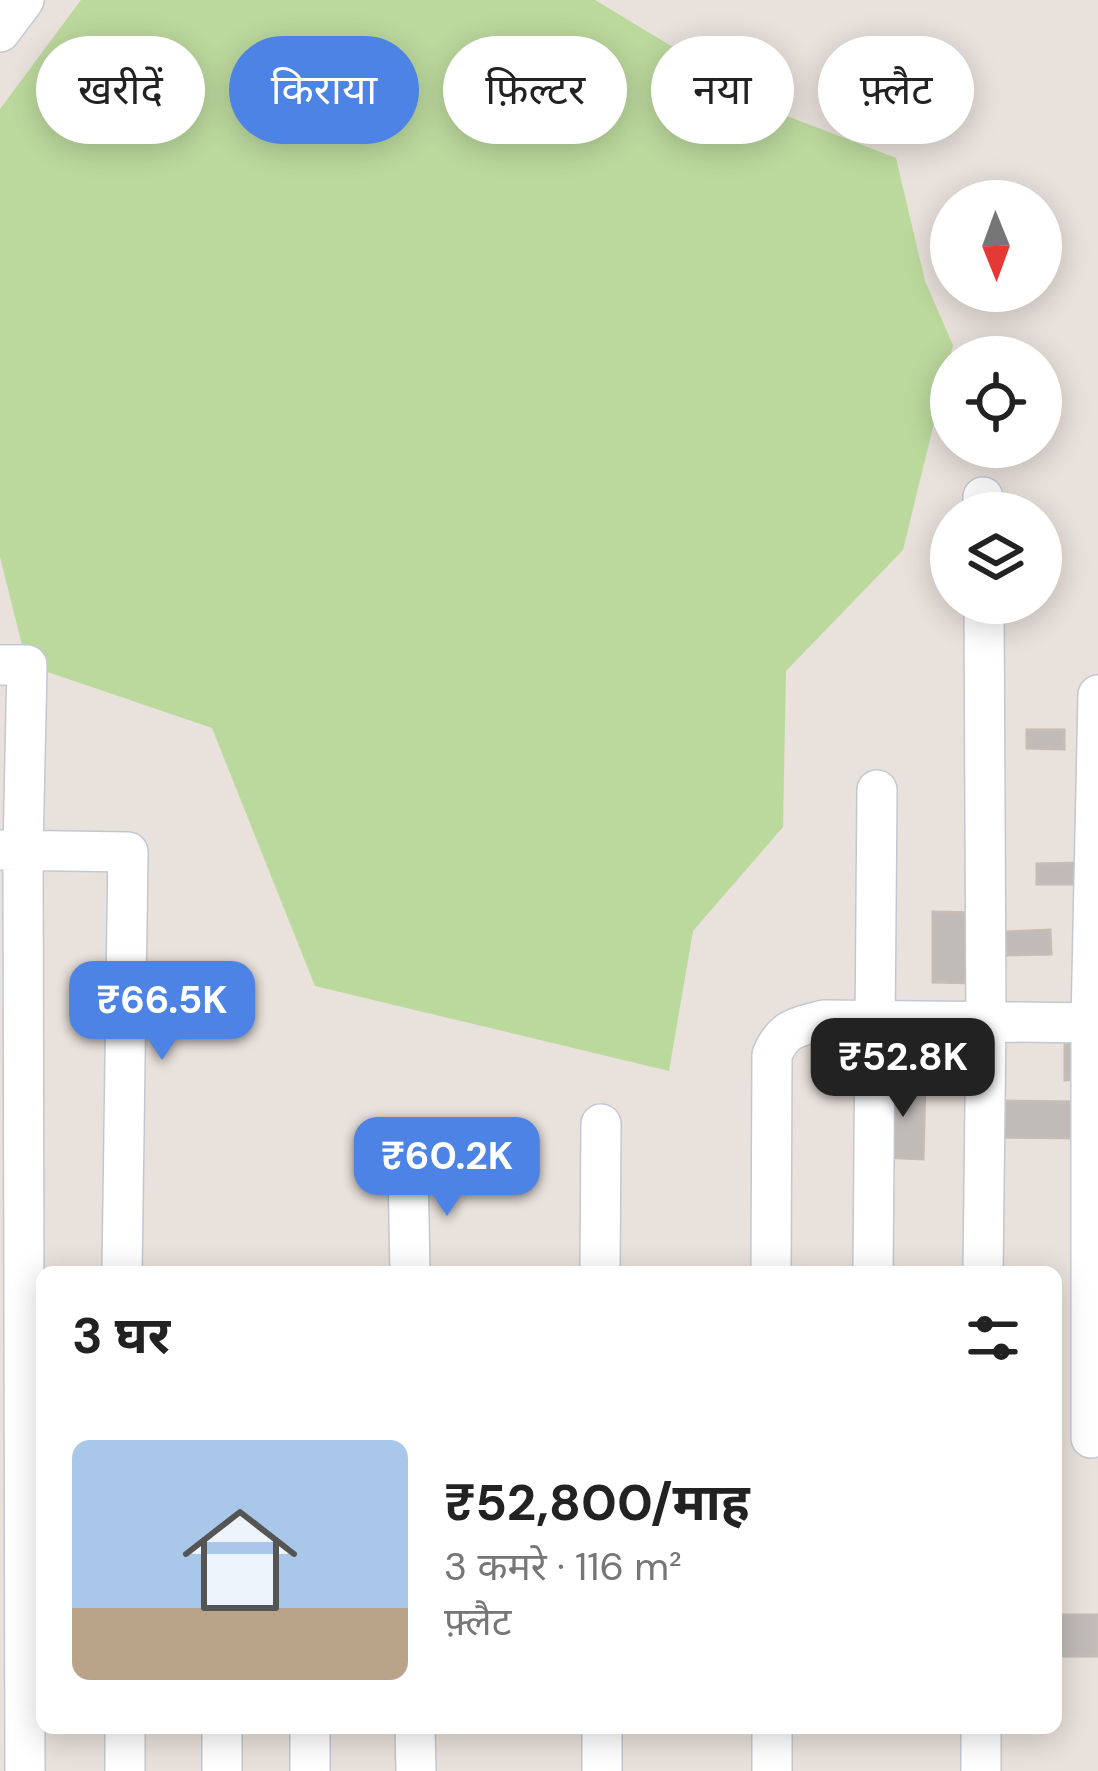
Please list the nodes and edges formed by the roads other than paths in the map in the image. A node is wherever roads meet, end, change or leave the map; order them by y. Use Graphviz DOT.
graph roads {
  1 [pos="24,0"];
  2 [pos="0,32"];
  3 [pos="984,624"];
  4 [pos="0,665"];
  5 [pos="1098,695"];
  6 [pos="877,790"];
  7 [pos="12,851"];
  8 [pos="875,1019"];
  9 [pos="986,1021"];
  10 [pos="1095,1023"];
  11 [pos="601,1124"];
  12 [pos="408,1167"];
  13 [pos="122,1266"];
  14 [pos="410,1266"];
  15 [pos="600,1266"];
  16 [pos="771,1266"];
  17 [pos="873,1266"];
  18 [pos="983,1266"];
  19 [pos="22,1436"];
  20 [pos="1082,1438"];
  21 [pos="125,1734"];
  22 [pos="222,1734"];
  23 [pos="310,1734"];
  24 [pos="416,1734"];
  25 [pos="602,1734"];
  26 [pos="772,1734"];
  27 [pos="981,1734"];
  28 [pos="25,1771"];
  29 [pos="125,1771"];
  30 [pos="222,1771"];
  31 [pos="310,1771"];
  32 [pos="416,1771"];
  33 [pos="602,1771"];
  34 [pos="772,1771"];
  35 [pos="981,1771"];
  1 -- 2 [label="street"];
  3 -- 9 [label="street"];
  4 -- 7 [label="street"];
  5 -- 10 [label="street"];
  6 -- 8 [label="street"];
  7 -- 13 [label="street"];
  7 -- 19 [label="street"];
  8 -- 9 [label="street"];
  8 -- 16 [label="street"];
  8 -- 17 [label="street"];
  9 -- 10 [label="street"];
  9 -- 18 [label="street"];
  10 -- 20 [label="street"];
  11 -- 15 [label="street"];
  12 -- 14 [label="street"];
  19 -- 28 [label="street"];
  21 -- 29 [label="street"];
  22 -- 30 [label="street"];
  23 -- 31 [label="street"];
  24 -- 32 [label="street"];
  25 -- 33 [label="street"];
  26 -- 34 [label="street"];
  27 -- 35 [label="street"];
}
